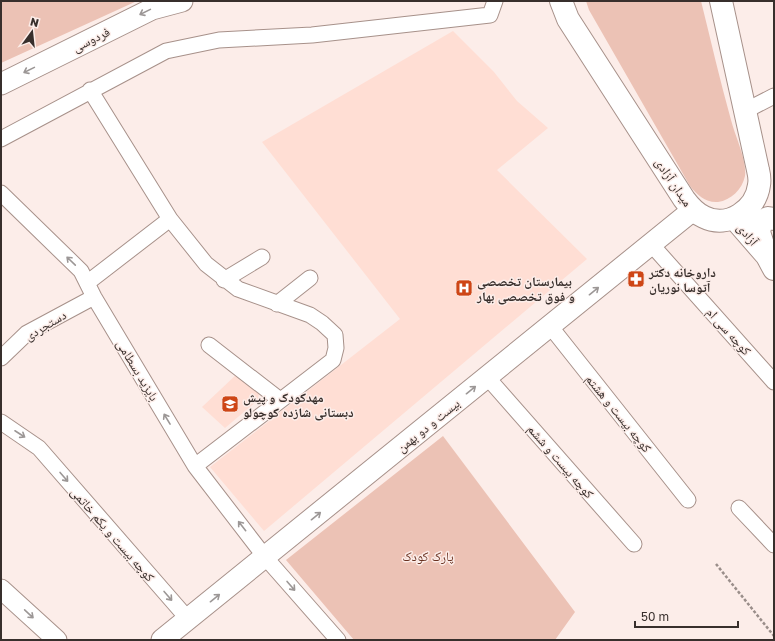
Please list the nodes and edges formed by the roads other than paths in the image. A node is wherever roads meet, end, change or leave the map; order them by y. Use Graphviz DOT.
graph roads {
  1 [pos="182,1"];
  2 [pos="495,1"];
  3 [pos="561,1"];
  4 [pos="721,1"];
  5 [pos="1,84"];
  6 [pos="90,90"];
  7 [pos="774,96"];
  8 [pos="745,111"];
  9 [pos="1,139"];
  10 [pos="758,170"];
  11 [pos="1,193"];
  12 [pos="693,210"];
  13 [pos="774,210"];
  14 [pos="734,218"];
  15 [pos="170,219"];
  16 [pos="774,219"];
  17 [pos="652,244"];
  18 [pos="262,257"];
  19 [pos="770,263"];
  20 [pos="310,278"];
  21 [pos="224,280"];
  22 [pos="87,283"];
  23 [pos="94,297"];
  24 [pos="277,304"];
  25 [pos="550,326"];
  26 [pos="209,345"];
  27 [pos="1,358"];
  28 [pos="487,377"];
  29 [pos="774,382"];
  30 [pos="280,400"];
  31 [pos="1,422"];
  32 [pos="195,466"];
  33 [pos="688,500"];
  34 [pos="739,508"];
  35 [pos="634,544"];
  36 [pos="774,545"];
  37 [pos="265,557"];
  38 [pos="1,588"];
  39 [pos="188,619"];
  40 [pos="57,640"];
  41 [pos="162,640"];
  42 [pos="338,640"];
  1 -- 5 [label="main road, فردوسی, one-way"];
  2 -- 6 [label="street"];
  3 -- 12 [label="main road, میدان آزادی"];
  4 -- 8 [label="main road"];
  6 -- 9 [label="street"];
  6 -- 15 [label="street"];
  7 -- 8 [label="street"];
  8 -- 10 [label="main road"];
  10 -- 13 [label="main road"];
  10 -- 14 [label="main road"];
  22 -- 11 [label="street, بایزید بسطامی, one-way"];
  12 -- 14 [label="main road, میدان آزادی"];
  12 -- 17 [label="main road, بیست و دو بهمن"];
  14 -- 19 [label="main road, آزادی"];
  15 -- 21 [label="street"];
  15 -- 22 [label="street"];
  16 -- 19 [label="main road"];
  25 -- 17 [label="main road, بیست و دو بهمن, one-way"];
  17 -- 29 [label="street, کوچه سی ام"];
  18 -- 21 [label="street"];
  20 -- 24 [label="street"];
  21 -- 24 [label="street"];
  22 -- 23 [label="street, بایزید بسطامی"];
  23 -- 27 [label="street, دستجردی"];
  32 -- 23 [label="street, بایزید بسطامی, one-way"];
  24 -- 30 [label="street"];
  25 -- 28 [label="main road, بیست و دو بهمن"];
  25 -- 33 [label="street, کوچه بیست و هشتم"];
  26 -- 30 [label="street"];
  28 -- 35 [label="street, کوچه بیست و ششم"];
  37 -- 28 [label="main road, بیست و دو بهمن, one-way"];
  30 -- 32 [label="street"];
  31 -- 39 [label="street, کوچه بیست و یکم خاتمی, one-way"];
  37 -- 32 [label="street, بایزید بسطامی, one-way"];
  34 -- 36 [label="street"];
  39 -- 37 [label="main road, بیست و دو بهمن, one-way"];
  37 -- 42 [label="street, بایزید بسطامی, one-way"];
  38 -- 40 [label="street, one-way"];
  39 -- 41 [label="main road, بیست و دو بهمن"];
}
